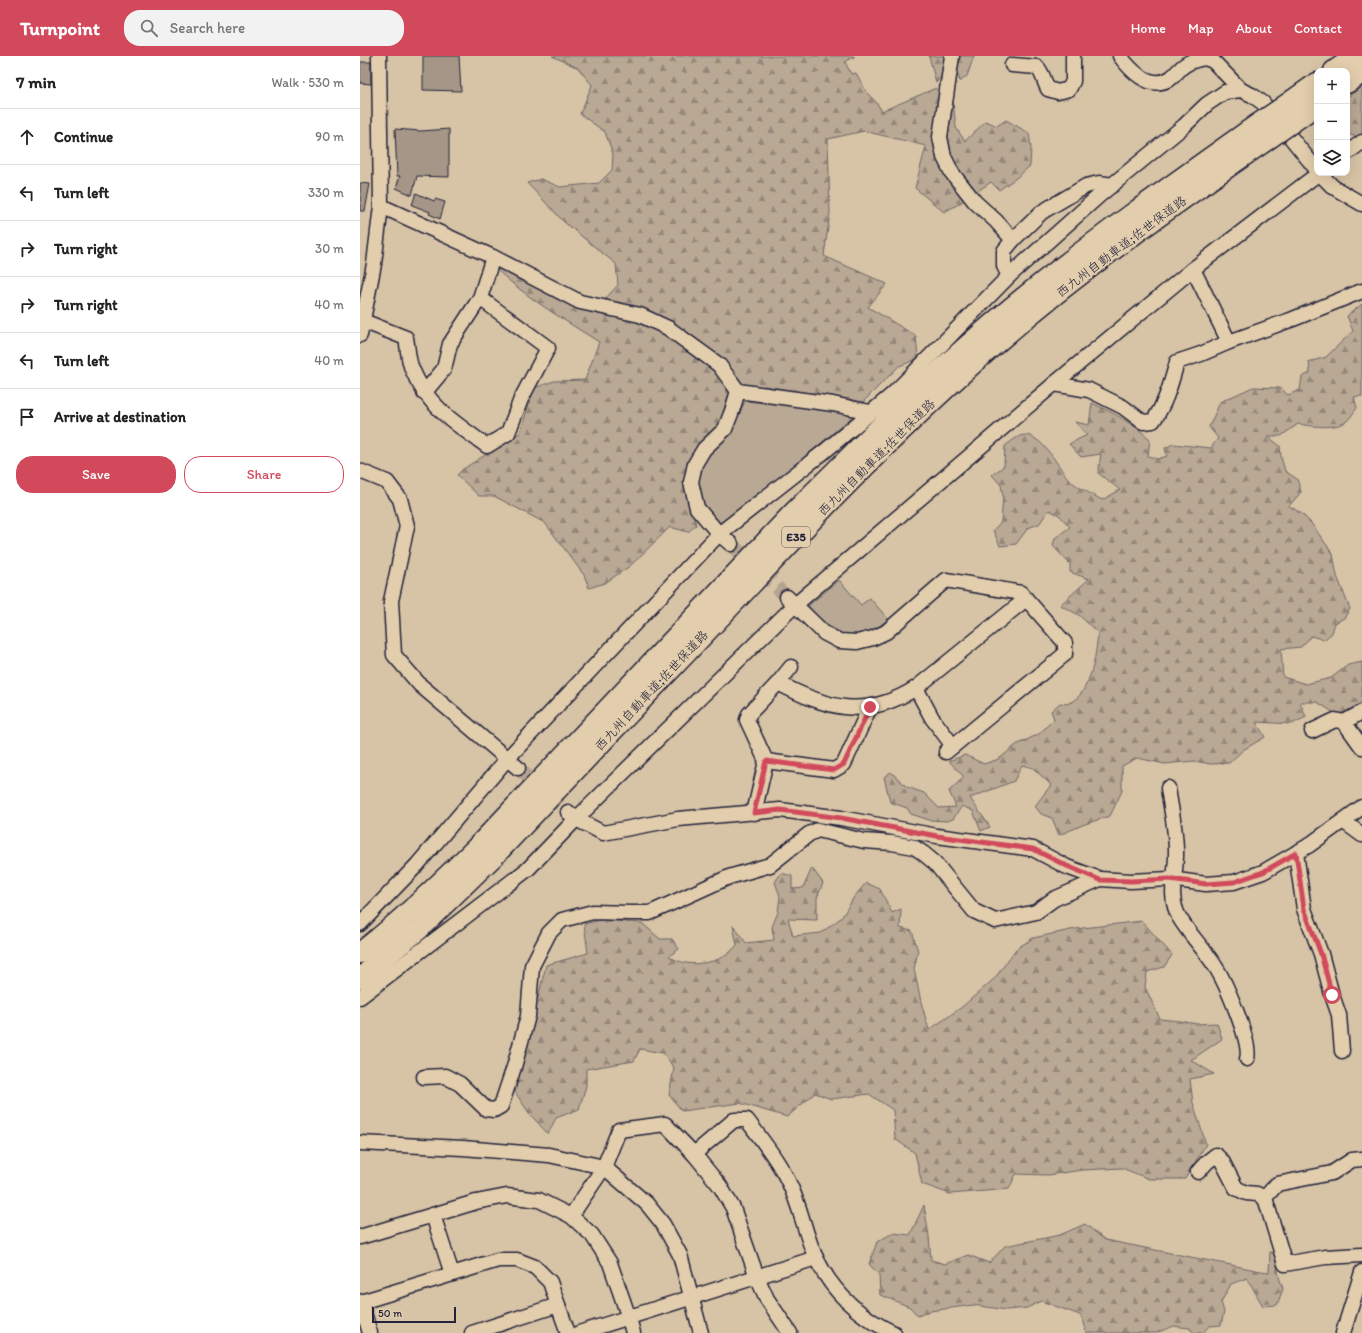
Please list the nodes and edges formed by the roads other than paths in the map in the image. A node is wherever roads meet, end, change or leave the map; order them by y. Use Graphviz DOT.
graph roads {
  1 [pos="379,56"];
  2 [pos="952,56"];
  3 [pos="1073,56"];
  4 [pos="1120,56"];
  5 [pos="1356,56"];
  6 [pos="1211,58"];
  7 [pos="1012,65"];
  8 [pos="1338,68"];
  9 [pos="1362,73"];
  10 [pos="1350,81"];
  11 [pos="1314,86"];
  12 [pos="1240,90"];
  13 [pos="1314,106"];
  14 [pos="1288,114"];
  15 [pos="1263,131"];
  16 [pos="1362,142"];
  17 [pos="1350,151"];
  18 [pos="1314,166"];
  19 [pos="1315,176"];
  20 [pos="1322,176"];
  21 [pos="1112,185"];
  22 [pos="1362,204"];
  23 [pos="381,206"];
  24 [pos="1013,240"];
  25 [pos="493,257"];
  26 [pos="1193,269"];
  27 [pos="1009,276"];
  28 [pos="1362,291"];
  29 [pos="480,298"];
  30 [pos="361,328"];
  31 [pos="1229,342"];
  32 [pos="1054,384"];
  33 [pos="738,391"];
  34 [pos="424,393"];
  35 [pos="870,412"];
  36 [pos="360,471"];
  37 [pos="719,534"];
  38 [pos="731,544"];
  39 [pos="1026,599"];
  40 [pos="791,601"];
  41 [pos="791,667"];
  42 [pos="778,683"];
  43 [pos="916,688"];
  44 [pos="870,707"];
  45 [pos="1362,712"];
  46 [pos="1344,722"];
  47 [pos="1312,731"];
  48 [pos="1362,747"];
  49 [pos="507,759"];
  50 [pos="766,761"];
  51 [pos="518,768"];
  52 [pos="1168,788"];
  53 [pos="1362,808"];
  54 [pos="754,813"];
  55 [pos="572,816"];
  56 [pos="1343,821"];
  57 [pos="1362,835"];
  58 [pos="1296,853"];
  59 [pos="1100,880"];
  60 [pos="1174,880"];
  61 [pos="360,924"];
  62 [pos="360,953"];
  63 [pos="360,978"];
  64 [pos="360,997"];
  65 [pos="1342,1051"];
  66 [pos="1247,1059"];
  67 [pos="424,1077"];
  68 [pos="360,1143"];
  69 [pos="694,1154"];
  70 [pos="1362,1158"];
  71 [pos="604,1167"];
  72 [pos="1198,1172"];
  73 [pos="1265,1198"];
  74 [pos="432,1215"];
  75 [pos="571,1216"];
  76 [pos="360,1237"];
  77 [pos="1362,1256"];
  78 [pos="816,1258"];
  79 [pos="1362,1272"];
  80 [pos="452,1274"];
  81 [pos="757,1277"];
  82 [pos="692,1298"];
  83 [pos="361,1302"];
  84 [pos="558,1305"];
  85 [pos="629,1318"];
  86 [pos="370,1333"];
  87 [pos="472,1333"];
  88 [pos="568,1333"];
  89 [pos="579,1333"];
  90 [pos="632,1333"];
  91 [pos="701,1333"];
  92 [pos="790,1333"];
  93 [pos="894,1333"];
  94 [pos="1343,1333"];
  1 -- 23 [label="street"];
  2 -- 24 [label="street"];
  3 -- 7 [label="street"];
  4 -- 6 [label="street"];
  5 -- 8 [label="highway"];
  6 -- 12 [label="street"];
  9 -- 10 [label="highway"];
  11 -- 14 [label="highway, 西九州自動車道;佐世保道路 / E35"];
  12 -- 18 [label="street"];
  12 -- 21 [label="street"];
  13 -- 14 [label="highway, 西九州自動車道;佐世保道路 / E35"];
  14 -- 15 [label="highway, 西九州自動車道;佐世保道路 / E35, bridge"];
  15 -- 62 [label="highway, 西九州自動車道;佐世保道路 / E35"];
  15 -- 63 [label="highway, 西九州自動車道;佐世保道路 / E35"];
  16 -- 17 [label="street"];
  19 -- 26 [label="street"];
  20 -- 22 [label="street"];
  21 -- 24 [label="street"];
  21 -- 27 [label="street"];
  23 -- 25 [label="street"];
  23 -- 30 [label="street"];
  24 -- 27 [label="street"];
  25 -- 29 [label="street"];
  25 -- 33 [label="street"];
  26 -- 31 [label="street"];
  26 -- 32 [label="street"];
  27 -- 35 [label="street"];
  28 -- 31 [label="street"];
  29 -- 34 [label="street"];
  29 -- 34 [label="street"];
  30 -- 34 [label="street"];
  31 -- 32 [label="street"];
  32 -- 40 [label="street"];
  33 -- 35 [label="street"];
  33 -- 37 [label="street"];
  35 -- 37 [label="street"];
  36 -- 49 [label="street"];
  37 -- 38 [label="street"];
  37 -- 49 [label="street"];
  39 -- 40 [label="street"];
  39 -- 43 [label="street"];
  39 -- 43 [label="street"];
  40 -- 55 [label="street"];
  41 -- 42 [label="street"];
  42 -- 44 [label="street"];
  42 -- 50 [label="street"];
  43 -- 44 [label="street"];
  44 -- 50 [label="street"];
  45 -- 46 [label="street"];
  46 -- 47 [label="street"];
  46 -- 48 [label="street"];
  49 -- 51 [label="street"];
  49 -- 61 [label="street"];
  50 -- 54 [label="street"];
  52 -- 60 [label="street"];
  53 -- 56 [label="street"];
  54 -- 55 [label="street"];
  54 -- 59 [label="street"];
  55 -- 64 [label="street"];
  56 -- 57 [label="street"];
  56 -- 58 [label="street"];
  58 -- 60 [label="street"];
  58 -- 65 [label="street"];
  59 -- 60 [label="street"];
  59 -- 67 [label="street"];
  60 -- 66 [label="street"];
  68 -- 71 [label="street"];
  69 -- 71 [label="street"];
  69 -- 78 [label="street"];
  69 -- 81 [label="street"];
  70 -- 73 [label="street"];
  71 -- 75 [label="street"];
  71 -- 82 [label="street"];
  72 -- 73 [label="street"];
  73 -- 77 [label="street"];
  74 -- 75 [label="street"];
  74 -- 76 [label="street"];
  74 -- 80 [label="street"];
  75 -- 85 [label="street"];
  78 -- 81 [label="street"];
  78 -- 93 [label="street"];
  79 -- 94 [label="street"];
  80 -- 83 [label="street"];
  80 -- 84 [label="street"];
  81 -- 82 [label="street"];
  81 -- 92 [label="street"];
  82 -- 85 [label="street"];
  82 -- 91 [label="street"];
  83 -- 86 [label="street"];
  84 -- 87 [label="street"];
  84 -- 88 [label="street"];
  85 -- 89 [label="street"];
  85 -- 90 [label="street"];
}
